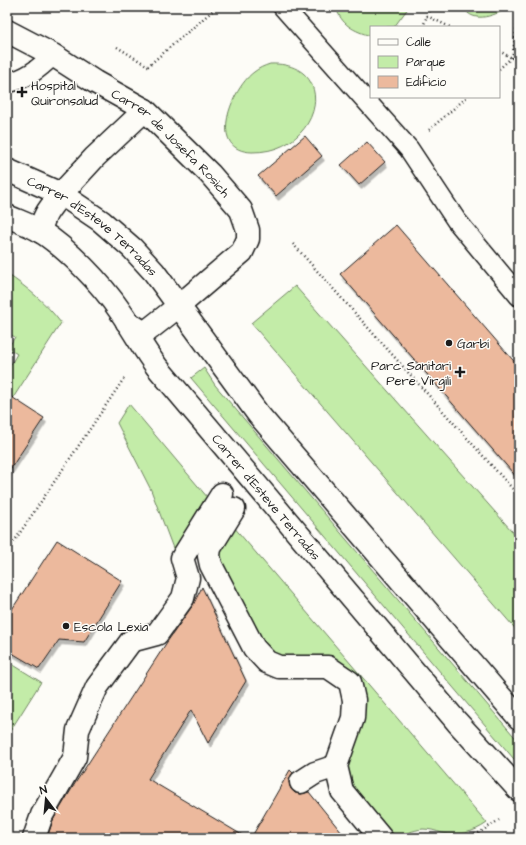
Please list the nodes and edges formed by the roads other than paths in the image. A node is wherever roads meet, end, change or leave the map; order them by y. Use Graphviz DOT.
graph roads {
  1 [pos="283,7"];
  2 [pos="7,31"];
  3 [pos="53,55"];
  4 [pos="11,80"];
  5 [pos="145,110"];
  6 [pos="7,170"];
  7 [pos="61,194"];
  8 [pos="7,216"];
  9 [pos="41,232"];
  10 [pos="519,296"];
  11 [pos="180,305"];
  12 [pos="127,322"];
  13 [pos="519,718"];
  14 [pos="336,766"];
  15 [pos="301,782"];
  16 [pos="519,790"];
  17 [pos="34,838"];
  18 [pos="381,838"];
  1 -- 10 [label="lane"];
  2 -- 3 [label="street, Carrer de Josefa Rosich"];
  3 -- 4 [label="lane"];
  3 -- 5 [label="street, Carrer de Josefa Rosich"];
  5 -- 7 [label="street"];
  5 -- 11 [label="street, Carrer de Josefa Rosich"];
  6 -- 7 [label="street, Carrer d'Esteve Terradas"];
  7 -- 9 [label="street"];
  7 -- 11 [label="street, Carrer d'Esteve Terradas"];
  8 -- 9 [label="street, Carrer d'Esteve Terradas"];
  9 -- 12 [label="street, Carrer d'Esteve Terradas"];
  11 -- 12 [label="street"];
  11 -- 13 [label="street, Carrer d'Esteve Terradas"];
  12 -- 16 [label="street, Carrer d'Esteve Terradas"];
  14 -- 15 [label="street"];
  14 -- 17 [label="street"];
  14 -- 18 [label="street"];
}
